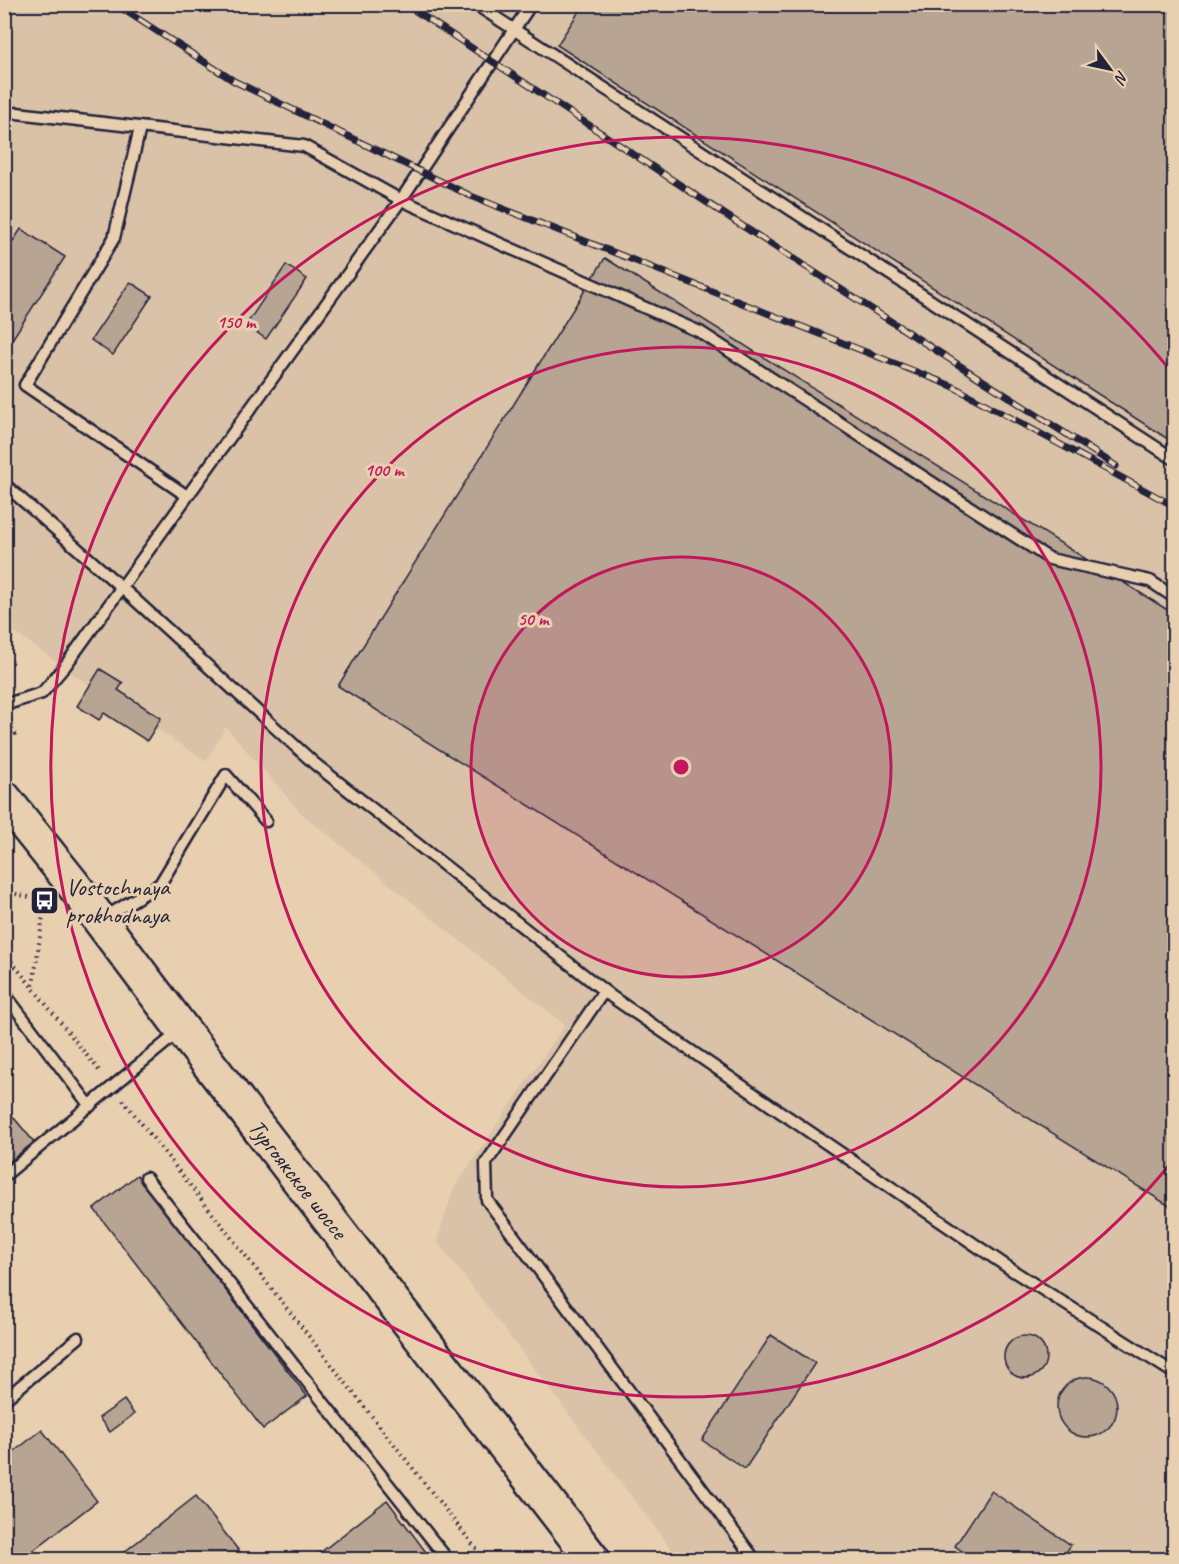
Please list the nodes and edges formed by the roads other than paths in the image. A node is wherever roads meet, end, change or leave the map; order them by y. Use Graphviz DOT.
graph roads {
  1 [pos="475,4"];
  2 [pos="531,4"];
  3 [pos="514,30"];
  4 [pos="17,113"];
  5 [pos="140,128"];
  6 [pos="401,200"];
  7 [pos="1174,459"];
  8 [pos="4,484"];
  9 [pos="187,496"];
  10 [pos="121,587"];
  11 [pos="1174,597"];
  12 [pos="4,705"];
  13 [pos="4,798"];
  14 [pos="267,820"];
  15 [pos="99,921"];
  16 [pos="604,990"];
  17 [pos="4,993"];
  18 [pos="182,1029"];
  19 [pos="90,1106"];
  20 [pos="4,1176"];
  21 [pos="146,1178"];
  22 [pos="78,1338"];
  23 [pos="1174,1373"];
  24 [pos="4,1400"];
  25 [pos="448,1560"];
  26 [pos="593,1560"];
  27 [pos="755,1560"];
  1 -- 3 [label="lane"];
  2 -- 3 [label="lane"];
  3 -- 6 [label="lane"];
  3 -- 7 [label="lane"];
  4 -- 5 [label="lane"];
  5 -- 6 [label="lane"];
  5 -- 9 [label="lane"];
  6 -- 9 [label="lane"];
  6 -- 11 [label="lane"];
  8 -- 10 [label="lane"];
  9 -- 10 [label="lane"];
  10 -- 12 [label="lane"];
  10 -- 16 [label="lane"];
  13 -- 15 [label="main road, Тургоякское шоссе"];
  14 -- 15 [label="lane"];
  15 -- 18 [label="main road, Тургоякское шоссе"];
  16 -- 23 [label="lane"];
  16 -- 27 [label="lane"];
  17 -- 19 [label="lane"];
  18 -- 19 [label="lane"];
  18 -- 26 [label="main road, Тургоякское шоссе"];
  19 -- 20 [label="lane"];
  21 -- 25 [label="lane"];
  22 -- 24 [label="lane"];
}
